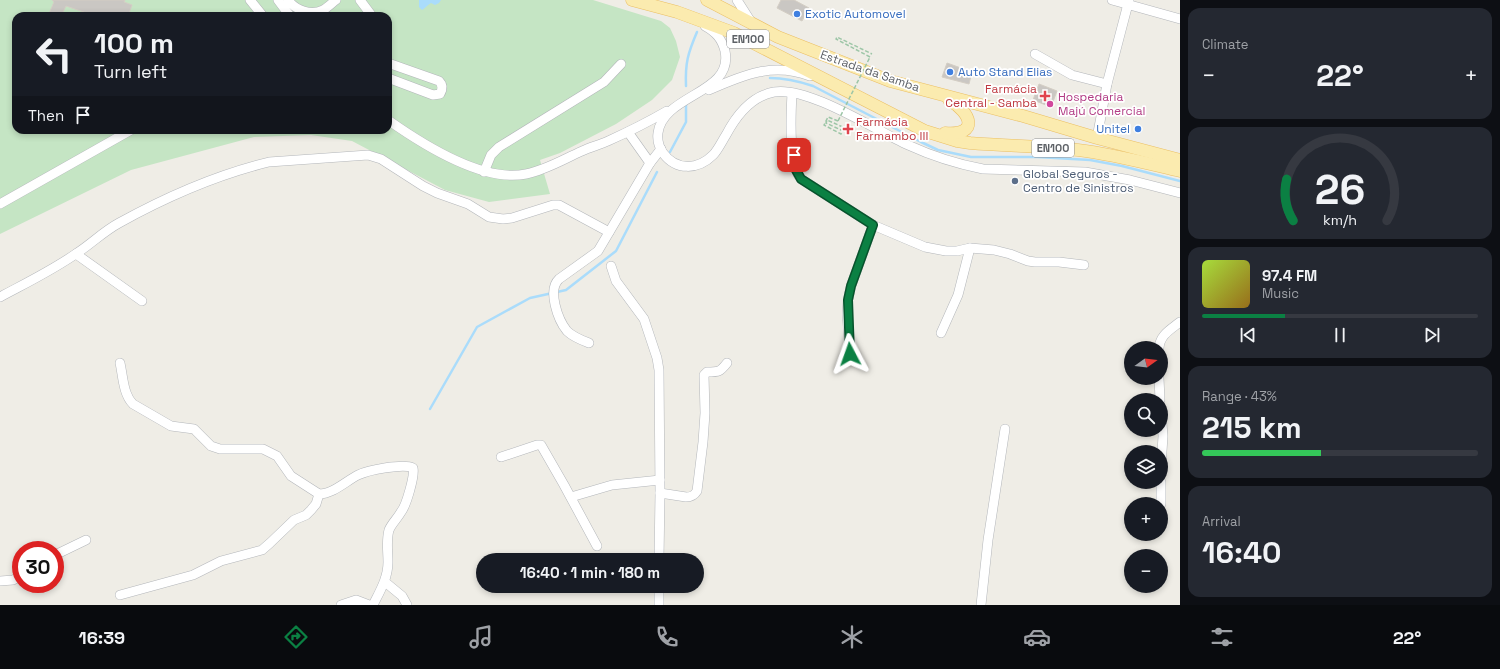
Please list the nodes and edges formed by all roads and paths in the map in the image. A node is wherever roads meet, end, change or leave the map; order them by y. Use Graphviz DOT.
graph roads {
  1 [pos="250,0"];
  2 [pos="278,0"];
  3 [pos="288,0"];
  4 [pos="336,0"];
  5 [pos="360,0"];
  6 [pos="707,0"];
  7 [pos="737,0"];
  8 [pos="1112,0"];
  9 [pos="636,1"];
  10 [pos="1128,3"];
  11 [pos="260,12"];
  12 [pos="287,12"];
  13 [pos="305,12"];
  14 [pos="321,12"];
  15 [pos="369,12"];
  16 [pos="677,12"];
  17 [pos="1180,19"];
  18 [pos="752,24"];
  19 [pos="872,54"];
  20 [pos="1035,54"];
  21 [pos="392,64"];
  22 [pos="621,64"];
  23 [pos="392,80"];
  24 [pos="1107,84"];
  25 [pos="837,86"];
  26 [pos="792,93"];
  27 [pos="937,94"];
  28 [pos="690,98"];
  29 [pos="674,107"];
  30 [pos="392,123"];
  31 [pos="845,128"];
  32 [pos="925,131"];
  33 [pos="628,132"];
  34 [pos="124,134"];
  35 [pos="1097,138"];
  36 [pos="661,149"];
  37 [pos="1180,160"];
  38 [pos="650,163"];
  39 [pos="1180,171"];
  40 [pos="484,172"];
  41 [pos="1180,193"];
  42 [pos="0,204"];
  43 [pos="873,225"];
  44 [pos="609,232"];
  45 [pos="970,248"];
  46 [pos="76,254"];
  47 [pos="1084,265"];
  48 [pos="611,266"];
  49 [pos="0,297"];
  50 [pos="142,301"];
  51 [pos="1180,322"];
  52 [pos="941,333"];
  53 [pos="1160,341"];
  54 [pos="589,343"];
  55 [pos="850,354"];
  56 [pos="120,363"];
  57 [pos="727,363"];
  58 [pos="1005,429"];
  59 [pos="501,457"];
  60 [pos="660,480"];
  61 [pos="660,493"];
  62 [pos="319,494"];
  63 [pos="571,497"];
  64 [pos="86,540"];
  65 [pos="597,546"];
  66 [pos="64,551"];
  67 [pos="659,553"];
  68 [pos="12,580"];
  69 [pos="0,581"];
  70 [pos="385,582"];
  71 [pos="659,593"];
  72 [pos="120,595"];
  73 [pos="341,605"];
  74 [pos="369,605"];
  75 [pos="373,605"];
  76 [pos="407,605"];
  77 [pos="659,605"];
  78 [pos="982,605"];
  1 -- 11 [label="street"];
  2 -- 12 [label="street"];
  3 -- 13 [label="street"];
  4 -- 14 [label="street"];
  5 -- 15 [label="street"];
  6 -- 18 [label="main road, Estrada da Samba / EN100"];
  7 -- 18 [label="street"];
  8 -- 10 [label="street"];
  9 -- 16 [label="main road, Estrada da Samba / EN100"];
  10 -- 17 [label="street"];
  10 -- 24 [label="street"];
  16 -- 25 [label="main road, Estrada da Samba / EN100"];
  16 -- 28 [label="street, Estrada da Samba"];
  18 -- 27 [label="main road, Estrada da Samba / EN100"];
  19 -- 31 [label="path, bridge"];
  20 -- 24 [label="street"];
  21 -- 23 [label="street"];
  22 -- 40 [label="street"];
  24 -- 35 [label="street"];
  25 -- 28 [label="street, Estrada da Samba"];
  25 -- 32 [label="main road, Estrada da Samba / EN100"];
  26 -- 36 [label="street"];
  26 -- 41 [label="street"];
  26 -- 43 [label="street"];
  27 -- 32 [label="main road"];
  27 -- 35 [label="main road, Estrada da Samba / EN100"];
  28 -- 29 [label="street, Estrada da Samba"];
  29 -- 33 [label="street"];
  29 -- 36 [label="street, Estrada da Samba"];
  30 -- 40 [label="street"];
  32 -- 39 [label="main road, Estrada da Samba / EN100"];
  33 -- 38 [label="street"];
  33 -- 40 [label="street"];
  34 -- 42 [label="street"];
  35 -- 37 [label="main road, Estrada da Samba / EN100"];
  36 -- 38 [label="street"];
  38 -- 44 [label="street"];
  43 -- 45 [label="street"];
  43 -- 55 [label="street"];
  44 -- 46 [label="street"];
  44 -- 54 [label="street"];
  45 -- 47 [label="street"];
  45 -- 52 [label="street"];
  46 -- 49 [label="street"];
  46 -- 50 [label="street"];
  48 -- 60 [label="street"];
  51 -- 53 [label="street"];
  56 -- 62 [label="street"];
  57 -- 61 [label="street"];
  58 -- 78 [label="street"];
  59 -- 63 [label="street"];
  60 -- 61 [label="street"];
  60 -- 63 [label="street"];
  61 -- 67 [label="street"];
  62 -- 70 [label="street"];
  62 -- 72 [label="street"];
  63 -- 65 [label="street"];
  64 -- 66 [label="street"];
  68 -- 69 [label="street"];
  70 -- 75 [label="street"];
  70 -- 76 [label="street"];
  71 -- 77 [label="street"];
  73 -- 74 [label="street"];
}
